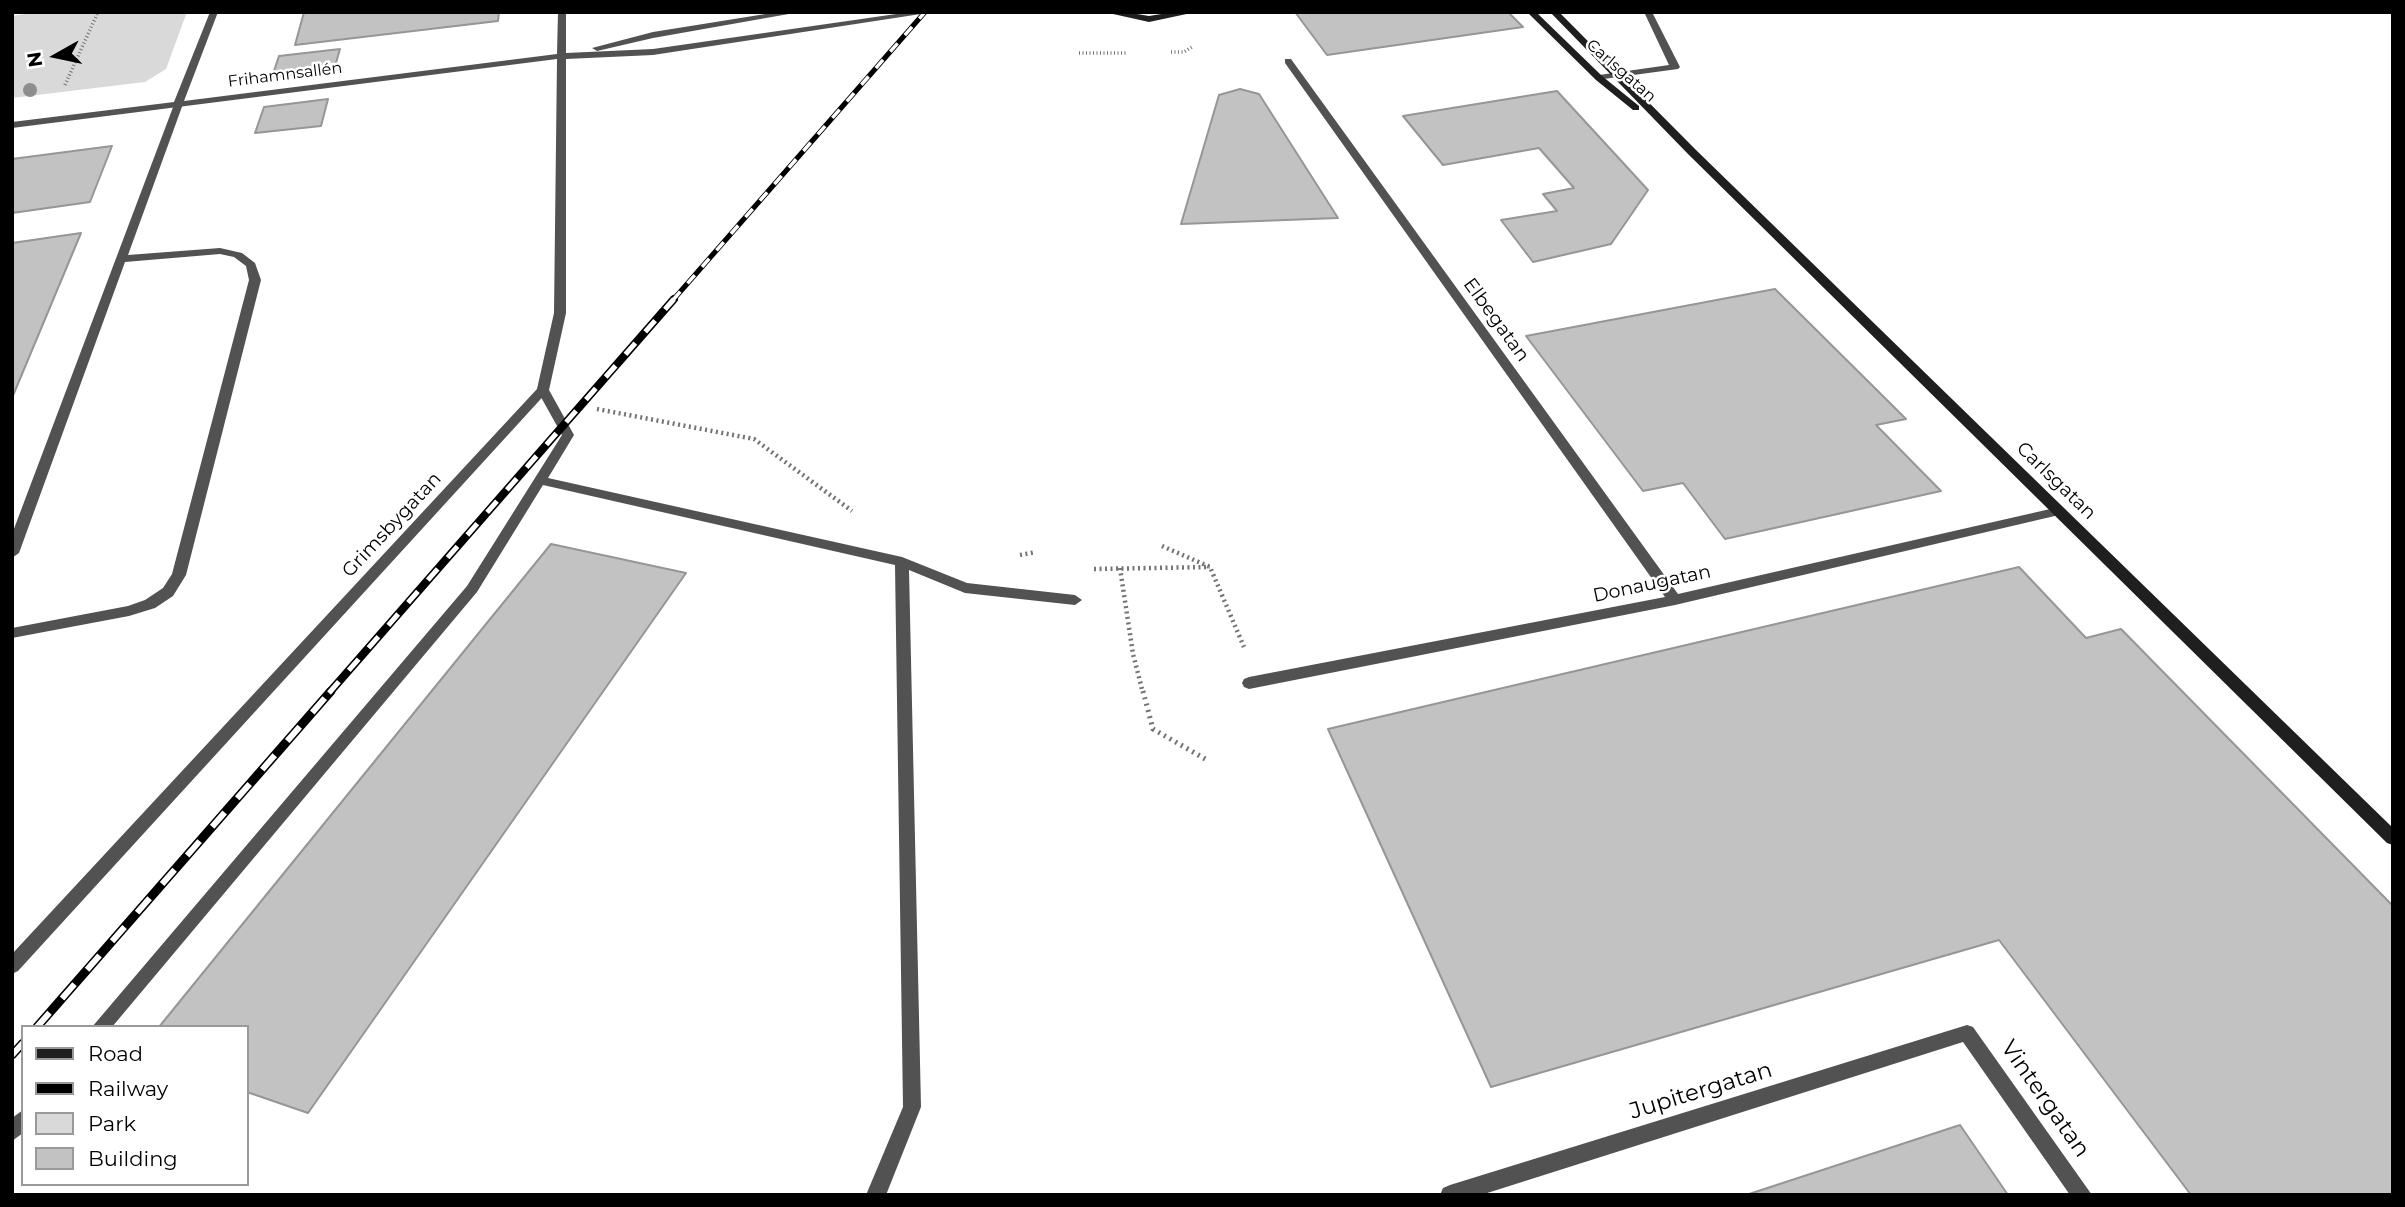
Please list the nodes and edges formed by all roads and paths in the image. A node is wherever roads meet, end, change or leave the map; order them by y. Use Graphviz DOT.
graph roads {
  1 [pos="98,12"];
  2 [pos="214,12"];
  3 [pos="562,12"];
  4 [pos="796,12"];
  5 [pos="930,12"];
  6 [pos="1108,12"];
  7 [pos="1192,12"];
  8 [pos="1531,12"];
  9 [pos="1554,12"];
  10 [pos="1648,12"];
  11 [pos="562,56"];
  12 [pos="1288,61"];
  13 [pos="1616,76"];
  14 [pos="1599,79"];
  15 [pos="178,104"];
  16 [pos="48,121"];
  17 [pos="12,125"];
  18 [pos="1692,152"];
  19 [pos="121,259"];
  20 [pos="544,390"];
  21 [pos="540,480"];
  22 [pos="2059,511"];
  23 [pos="860,517"];
  24 [pos="1162,546"];
  25 [pos="12,553"];
  26 [pos="902,562"];
  27 [pos="1210,567"];
  28 [pos="1120,568"];
  29 [pos="1087,569"];
  30 [pos="1075,600"];
  31 [pos="1675,600"];
  32 [pos="12,633"];
  33 [pos="1249,683"];
  34 [pos="1207,760"];
  35 [pos="2393,838"];
  36 [pos="12,966"];
  37 [pos="103,1025"];
  38 [pos="1967,1032"];
  39 [pos="876,1195"];
  40 [pos="1450,1195"];
  41 [pos="2082,1195"];
  1 -- 16 [label="path"];
  2 -- 15 [label="street"];
  3 -- 11 [label="street"];
  4 -- 11 [label="street, Frihamnsallén"];
  5 -- 11 [label="street, Frihamnsallén"];
  6 -- 7 [label="street"];
  8 -- 14 [label="street, Carlsgatan"];
  9 -- 13 [label="street, Carlsgatan"];
  10 -- 13 [label="street"];
  11 -- 15 [label="street, Frihamnsallén"];
  11 -- 20 [label="street"];
  12 -- 31 [label="street, Elbegatan"];
  13 -- 14 [label="street"];
  13 -- 18 [label="street, Carlsgatan"];
  14 -- 18 [label="street, Carlsgatan"];
  15 -- 16 [label="street, Frihamnsallén"];
  15 -- 19 [label="street"];
  16 -- 17 [label="street, Frihamnsallén"];
  18 -- 22 [label="street, Carlsgatan"];
  19 -- 25 [label="street"];
  19 -- 32 [label="street"];
  20 -- 21 [label="street"];
  20 -- 23 [label="path"];
  20 -- 36 [label="street, Grimsbygatan"];
  21 -- 26 [label="street"];
  21 -- 37 [label="street"];
  22 -- 31 [label="street, Donaugatan"];
  22 -- 35 [label="street, Carlsgatan"];
  24 -- 27 [label="path"];
  26 -- 30 [label="street"];
  26 -- 39 [label="street"];
  27 -- 28 [label="path"];
  27 -- 33 [label="path"];
  28 -- 29 [label="path"];
  28 -- 34 [label="path"];
  31 -- 33 [label="street, Donaugatan"];
  38 -- 40 [label="street, Jupitergatan"];
  38 -- 41 [label="street, Vintergatan"];
}
